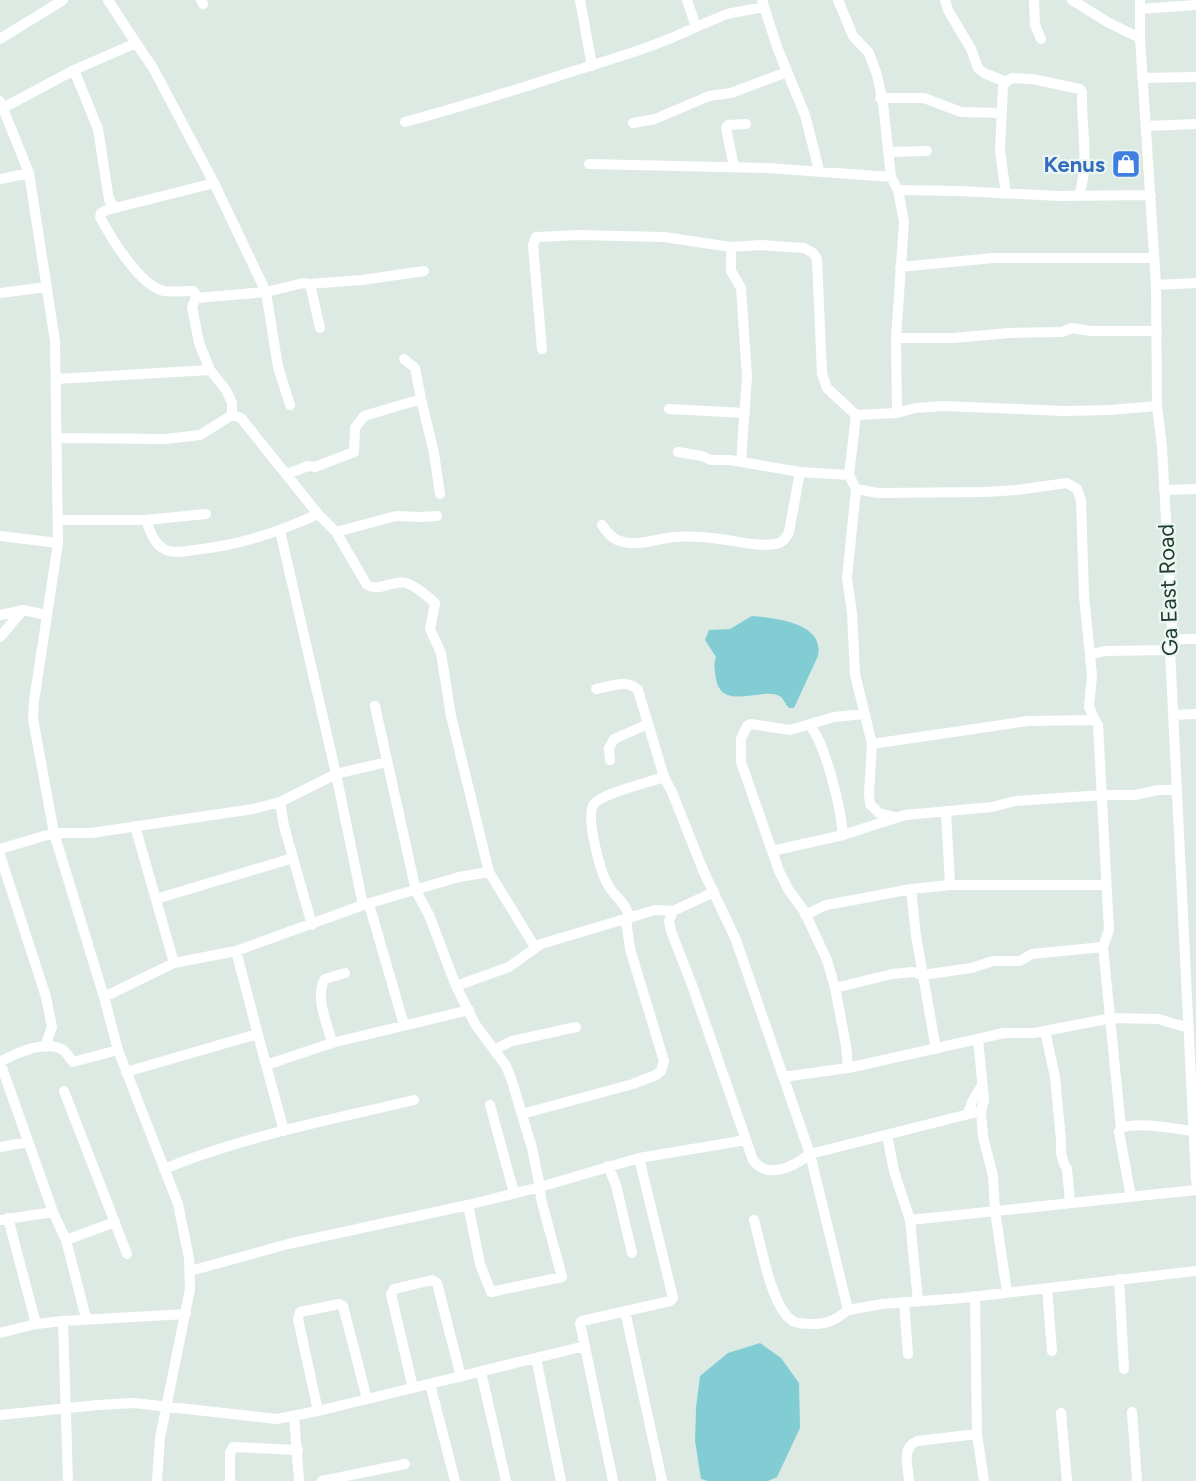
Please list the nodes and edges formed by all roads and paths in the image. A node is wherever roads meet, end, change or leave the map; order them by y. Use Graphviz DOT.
graph roads {
  1 [pos="63,0"];
  2 [pos="108,0"];
  3 [pos="580,0"];
  4 [pos="687,0"];
  5 [pos="838,0"];
  6 [pos="945,0"];
  7 [pos="1034,0"];
  8 [pos="1072,0"];
  9 [pos="763,4"];
  10 [pos="1140,4"];
  11 [pos="1196,5"];
  12 [pos="696,27"];
  13 [pos="1140,38"];
  14 [pos="0,39"];
  15 [pos="1041,39"];
  16 [pos="136,43"];
  17 [pos="592,66"];
  18 [pos="74,70"];
  19 [pos="788,72"];
  20 [pos="1196,77"];
  21 [pos="1142,78"];
  22 [pos="1006,82"];
  23 [pos="880,98"];
  24 [pos="2,104"];
  25 [pos="1002,113"];
  26 [pos="405,122"];
  27 [pos="633,123"];
  28 [pos="746,124"];
  29 [pos="1196,124"];
  30 [pos="1147,126"];
  31 [pos="888,152"];
  32 [pos="927,152"];
  33 [pos="590,164"];
  34 [pos="734,167"];
  35 [pos="819,170"];
  36 [pos="29,173"];
  37 [pos="891,177"];
  38 [pos="0,179"];
  39 [pos="214,183"];
  40 [pos="898,190"];
  41 [pos="1006,194"];
  42 [pos="1079,195"];
  43 [pos="1151,195"];
  44 [pos="116,208"];
  45 [pos="731,247"];
  46 [pos="1154,258"];
  47 [pos="900,267"];
  48 [pos="424,271"];
  49 [pos="1196,283"];
  50 [pos="308,284"];
  51 [pos="1156,285"];
  52 [pos="47,287"];
  53 [pos="266,292"];
  54 [pos="0,293"];
  55 [pos="196,298"];
  56 [pos="320,328"];
  57 [pos="1157,332"];
  58 [pos="896,338"];
  59 [pos="542,349"];
  60 [pos="404,359"];
  61 [pos="210,370"];
  62 [pos="56,379"];
  63 [pos="421,399"];
  64 [pos="290,405"];
  65 [pos="1157,406"];
  66 [pos="669,409"];
  67 [pos="897,412"];
  68 [pos="745,413"];
  69 [pos="232,415"];
  70 [pos="856,415"];
  71 [pos="58,438"];
  72 [pos="678,452"];
  73 [pos="741,462"];
  74 [pos="800,472"];
  75 [pos="287,474"];
  76 [pos="849,476"];
  77 [pos="856,489"];
  78 [pos="1196,489"];
  79 [pos="1164,490"];
  80 [pos="440,494"];
  81 [pos="206,514"];
  82 [pos="318,514"];
  83 [pos="438,516"];
  84 [pos="60,520"];
  85 [pos="146,520"];
  86 [pos="602,525"];
  87 [pos="280,531"];
  88 [pos="336,532"];
  89 [pos="0,536"];
  90 [pos="58,543"];
  91 [pos="23,609"];
  92 [pos="0,615"];
  93 [pos="47,615"];
  94 [pos="0,637"];
  95 [pos="1196,639"];
  96 [pos="1171,645"];
  97 [pos="1090,655"];
  98 [pos="596,689"];
  99 [pos="375,706"];
  100 [pos="864,714"];
  101 [pos="1196,714"];
  102 [pos="1173,715"];
  103 [pos="1095,720"];
  104 [pos="648,724"];
  105 [pos="810,725"];
  106 [pos="872,744"];
  107 [pos="610,760"];
  108 [pos="387,762"];
  109 [pos="336,774"];
  110 [pos="664,777"];
  111 [pos="1176,790"];
  112 [pos="1103,795"];
  113 [pos="280,801"];
  114 [pos="946,812"];
  115 [pos="894,817"];
  116 [pos="842,818"];
  117 [pos="135,826"];
  118 [pos="865,828"];
  119 [pos="54,833"];
  120 [pos="843,835"];
  121 [pos="0,849"];
  122 [pos="772,851"];
  123 [pos="0,855"];
  124 [pos="292,858"];
  125 [pos="489,872"];
  126 [pos="950,885"];
  127 [pos="1106,885"];
  128 [pos="911,889"];
  129 [pos="416,891"];
  130 [pos="714,892"];
  131 [pos="156,898"];
  132 [pos="366,904"];
  133 [pos="673,911"];
  134 [pos="806,915"];
  135 [pos="628,920"];
  136 [pos="312,925"];
  137 [pos="535,947"];
  138 [pos="1103,947"];
  139 [pos="236,951"];
  140 [pos="1191,959"];
  141 [pos="174,963"];
  142 [pos="345,973"];
  143 [pos="923,975"];
  144 [pos="456,986"];
  145 [pos="835,988"];
  146 [pos="104,997"];
  147 [pos="469,1010"];
  148 [pos="1112,1018"];
  149 [pos="404,1025"];
  150 [pos="576,1027"];
  151 [pos="1189,1028"];
  152 [pos="1046,1031"];
  153 [pos="257,1034"];
  154 [pos="978,1039"];
  155 [pos="332,1043"];
  156 [pos="45,1047"];
  157 [pos="936,1049"];
  158 [pos="118,1050"];
  159 [pos="494,1050"];
  160 [pos="1,1061"];
  161 [pos="266,1065"];
  162 [pos="848,1068"];
  163 [pos="126,1071"];
  164 [pos="783,1077"];
  165 [pos="981,1087"];
  166 [pos="64,1092"];
  167 [pos="414,1100"];
  168 [pos="490,1105"];
  169 [pos="981,1111"];
  170 [pos="522,1114"];
  171 [pos="969,1114"];
  172 [pos="1121,1128"];
  173 [pos="284,1131"];
  174 [pos="1193,1131"];
  175 [pos="887,1135"];
  176 [pos="746,1140"];
  177 [pos="28,1142"];
  178 [pos="0,1147"];
  179 [pos="810,1154"];
  180 [pos="639,1158"];
  181 [pos="608,1166"];
  182 [pos="164,1168"];
  183 [pos="1196,1181"];
  184 [pos="540,1187"];
  185 [pos="1196,1190"];
  186 [pos="514,1193"];
  187 [pos="1131,1197"];
  188 [pos="1070,1203"];
  189 [pos="468,1205"];
  190 [pos="995,1211"];
  191 [pos="53,1212"];
  192 [pos="4,1219"];
  193 [pos="754,1220"];
  194 [pos="910,1220"];
  195 [pos="115,1222"];
  196 [pos="66,1240"];
  197 [pos="632,1253"];
  198 [pos="127,1254"];
  199 [pos="190,1271"];
  200 [pos="1196,1271"];
  201 [pos="1119,1279"];
  202 [pos="1047,1288"];
  203 [pos="1007,1293"];
  204 [pos="975,1296"];
  205 [pos="918,1301"];
  206 [pos="904,1302"];
  207 [pos="848,1310"];
  208 [pos="625,1311"];
  209 [pos="186,1314"];
  210 [pos="86,1318"];
  211 [pos="63,1321"];
  212 [pos="36,1324"];
  213 [pos="0,1333"];
  214 [pos="585,1346"];
  215 [pos="1052,1351"];
  216 [pos="908,1354"];
  217 [pos="536,1358"];
  218 [pos="1124,1369"];
  219 [pos="481,1372"];
  220 [pos="461,1377"];
  221 [pos="430,1384"];
  222 [pos="413,1388"];
  223 [pos="367,1399"];
  224 [pos="167,1405"];
  225 [pos="64,1408"];
  226 [pos="318,1411"];
  227 [pos="1132,1412"];
  228 [pos="1061,1413"];
  229 [pos="0,1415"];
  230 [pos="294,1416"];
  231 [pos="977,1434"];
  232 [pos="298,1450"];
  233 [pos="405,1464"];
  234 [pos="68,1481"];
  235 [pos="157,1481"];
  236 [pos="230,1481"];
  237 [pos="299,1481"];
  238 [pos="322,1481"];
  239 [pos="455,1481"];
  240 [pos="506,1481"];
  241 [pos="561,1481"];
  242 [pos="613,1481"];
  243 [pos="662,1481"];
  244 [pos="909,1481"];
  245 [pos="984,1481"];
  246 [pos="1067,1481"];
  247 [pos="1137,1481"];
  1 -- 14 [label="street"];
  2 -- 16 [label="street"];
  3 -- 17 [label="street"];
  4 -- 12 [label="street"];
  5 -- 23 [label="street"];
  6 -- 22 [label="street"];
  7 -- 15 [label="street"];
  8 -- 13 [label="street"];
  9 -- 12 [label="street"];
  9 -- 19 [label="street"];
  10 -- 11 [label="street"];
  10 -- 13 [label="street, Ga East Road"];
  12 -- 17 [label="street"];
  13 -- 21 [label="street, Ga East Road"];
  16 -- 18 [label="street"];
  16 -- 39 [label="street"];
  17 -- 26 [label="street"];
  18 -- 24 [label="street"];
  18 -- 44 [label="street"];
  19 -- 27 [label="street"];
  19 -- 35 [label="street"];
  20 -- 21 [label="street"];
  21 -- 30 [label="street, Ga East Road"];
  22 -- 25 [label="street"];
  22 -- 42 [label="street"];
  23 -- 25 [label="street"];
  23 -- 31 [label="street"];
  24 -- 36 [label="street"];
  25 -- 41 [label="street"];
  28 -- 34 [label="street"];
  29 -- 30 [label="street"];
  30 -- 43 [label="street, Ga East Road"];
  31 -- 32 [label="street"];
  31 -- 37 [label="street"];
  33 -- 34 [label="street"];
  34 -- 35 [label="street"];
  35 -- 37 [label="street"];
  36 -- 38 [label="street"];
  36 -- 52 [label="street"];
  37 -- 40 [label="street"];
  39 -- 44 [label="street"];
  39 -- 53 [label="street"];
  40 -- 41 [label="street"];
  40 -- 47 [label="street"];
  41 -- 42 [label="street"];
  42 -- 43 [label="street"];
  43 -- 46 [label="street, Ga East Road"];
  44 -- 55 [label="street"];
  45 -- 59 [label="street"];
  45 -- 68 [label="street"];
  45 -- 70 [label="street"];
  46 -- 47 [label="street"];
  46 -- 51 [label="street, Ga East Road"];
  47 -- 58 [label="street"];
  48 -- 50 [label="street"];
  49 -- 51 [label="street"];
  50 -- 53 [label="street"];
  50 -- 56 [label="street"];
  51 -- 57 [label="street, Ga East Road"];
  52 -- 54 [label="street"];
  52 -- 62 [label="street"];
  53 -- 55 [label="street"];
  53 -- 64 [label="street"];
  55 -- 61 [label="street"];
  57 -- 58 [label="street"];
  57 -- 65 [label="street, Ga East Road"];
  58 -- 67 [label="street"];
  60 -- 63 [label="street"];
  61 -- 62 [label="street"];
  61 -- 69 [label="street"];
  62 -- 71 [label="street"];
  63 -- 75 [label="street"];
  63 -- 80 [label="street"];
  65 -- 67 [label="street"];
  65 -- 79 [label="street, Ga East Road"];
  66 -- 68 [label="street"];
  67 -- 70 [label="street"];
  68 -- 73 [label="street"];
  69 -- 71 [label="street"];
  69 -- 75 [label="street"];
  70 -- 76 [label="street"];
  71 -- 84 [label="street"];
  72 -- 73 [label="street"];
  73 -- 74 [label="street"];
  74 -- 76 [label="street"];
  74 -- 86 [label="street"];
  75 -- 82 [label="street"];
  76 -- 77 [label="street"];
  77 -- 97 [label="street"];
  77 -- 100 [label="street"];
  78 -- 79 [label="street"];
  79 -- 96 [label="street, Ga East Road"];
  81 -- 85 [label="street"];
  82 -- 87 [label="street"];
  82 -- 88 [label="street"];
  83 -- 88 [label="street"];
  84 -- 85 [label="street"];
  84 -- 90 [label="street"];
  85 -- 87 [label="street"];
  87 -- 109 [label="street"];
  88 -- 125 [label="street"];
  89 -- 90 [label="street"];
  90 -- 93 [label="street"];
  91 -- 92 [label="street"];
  91 -- 93 [label="street"];
  91 -- 94 [label="street"];
  93 -- 119 [label="street"];
  95 -- 96 [label="street"];
  96 -- 97 [label="street"];
  96 -- 102 [label="street, Ga East Road"];
  97 -- 103 [label="street"];
  98 -- 104 [label="street"];
  99 -- 108 [label="street"];
  100 -- 105 [label="street"];
  100 -- 106 [label="street"];
  101 -- 102 [label="street"];
  102 -- 111 [label="street, Ga East Road"];
  103 -- 106 [label="street"];
  103 -- 112 [label="street"];
  104 -- 107 [label="street"];
  104 -- 110 [label="street"];
  105 -- 116 [label="street"];
  105 -- 122 [label="street"];
  106 -- 115 [label="street"];
  108 -- 109 [label="street"];
  108 -- 129 [label="street"];
  109 -- 113 [label="street"];
  109 -- 132 [label="street"];
  110 -- 130 [label="street"];
  110 -- 135 [label="street"];
  111 -- 112 [label="street"];
  111 -- 140 [label="street, Ga East Road"];
  112 -- 114 [label="street"];
  112 -- 127 [label="street"];
  113 -- 117 [label="street"];
  113 -- 124 [label="street"];
  114 -- 115 [label="street"];
  114 -- 126 [label="street"];
  115 -- 118 [label="street"];
  116 -- 118 [label="street"];
  116 -- 120 [label="street"];
  117 -- 119 [label="street"];
  117 -- 131 [label="street"];
  118 -- 120 [label="street"];
  119 -- 121 [label="street"];
  119 -- 146 [label="street"];
  120 -- 122 [label="street"];
  122 -- 134 [label="street"];
  123 -- 156 [label="street"];
  124 -- 131 [label="street"];
  124 -- 136 [label="street"];
  125 -- 129 [label="street"];
  125 -- 137 [label="street"];
  126 -- 127 [label="street"];
  126 -- 128 [label="street"];
  127 -- 138 [label="street"];
  128 -- 134 [label="street"];
  128 -- 143 [label="street"];
  129 -- 132 [label="street"];
  129 -- 144 [label="street"];
  130 -- 133 [label="street"];
  130 -- 164 [label="street"];
  131 -- 141 [label="street"];
  132 -- 136 [label="street"];
  132 -- 149 [label="street"];
  133 -- 135 [label="street"];
  133 -- 176 [label="street"];
  134 -- 145 [label="street"];
  135 -- 137 [label="street"];
  135 -- 170 [label="street"];
  136 -- 139 [label="street"];
  137 -- 144 [label="street"];
  138 -- 143 [label="street"];
  138 -- 148 [label="street"];
  139 -- 141 [label="street"];
  139 -- 153 [label="street"];
  140 -- 151 [label="street, Ga East Road"];
  141 -- 146 [label="street"];
  142 -- 155 [label="street"];
  143 -- 145 [label="street"];
  143 -- 157 [label="street"];
  144 -- 147 [label="street"];
  145 -- 162 [label="street"];
  146 -- 158 [label="street"];
  147 -- 149 [label="street"];
  147 -- 159 [label="street"];
  148 -- 151 [label="street"];
  148 -- 152 [label="street"];
  148 -- 172 [label="street"];
  149 -- 155 [label="street"];
  150 -- 159 [label="street"];
  151 -- 174 [label="street, Ga East Road"];
  152 -- 154 [label="street"];
  152 -- 188 [label="street"];
  153 -- 161 [label="street"];
  153 -- 163 [label="street"];
  154 -- 157 [label="street"];
  154 -- 165 [label="street"];
  155 -- 161 [label="street"];
  156 -- 158 [label="street"];
  156 -- 160 [label="street"];
  157 -- 162 [label="street"];
  158 -- 163 [label="street"];
  159 -- 170 [label="street"];
  160 -- 177 [label="street"];
  161 -- 173 [label="street"];
  162 -- 164 [label="street"];
  163 -- 182 [label="street"];
  164 -- 179 [label="street"];
  165 -- 169 [label="street"];
  165 -- 171 [label="street"];
  166 -- 195 [label="street"];
  167 -- 173 [label="street"];
  168 -- 186 [label="street"];
  169 -- 171 [label="street"];
  169 -- 190 [label="street"];
  170 -- 184 [label="street"];
  171 -- 175 [label="street"];
  172 -- 174 [label="street"];
  172 -- 187 [label="street"];
  173 -- 182 [label="street"];
  174 -- 183 [label="street, Ga East Road"];
  175 -- 179 [label="street"];
  175 -- 194 [label="street"];
  176 -- 179 [label="street"];
  176 -- 180 [label="street"];
  177 -- 178 [label="street"];
  177 -- 191 [label="street"];
  179 -- 207 [label="street"];
  180 -- 181 [label="street"];
  180 -- 208 [label="street"];
  181 -- 184 [label="street"];
  181 -- 197 [label="street"];
  182 -- 199 [label="street"];
  184 -- 186 [label="street"];
  184 -- 189 [label="street"];
  185 -- 187 [label="street"];
  186 -- 189 [label="street"];
  187 -- 188 [label="street"];
  188 -- 190 [label="street"];
  189 -- 199 [label="street"];
  190 -- 194 [label="street"];
  190 -- 203 [label="street"];
  191 -- 192 [label="street"];
  191 -- 196 [label="street"];
  192 -- 212 [label="street"];
  193 -- 207 [label="street"];
  194 -- 205 [label="street"];
  195 -- 196 [label="street"];
  195 -- 198 [label="street"];
  196 -- 210 [label="street"];
  199 -- 209 [label="street"];
  200 -- 201 [label="street"];
  201 -- 202 [label="street"];
  201 -- 218 [label="street"];
  202 -- 203 [label="street"];
  202 -- 215 [label="street"];
  203 -- 204 [label="street"];
  204 -- 205 [label="street"];
  204 -- 231 [label="street"];
  205 -- 206 [label="street"];
  206 -- 207 [label="street"];
  206 -- 216 [label="street"];
  208 -- 214 [label="street"];
  208 -- 243 [label="street"];
  209 -- 210 [label="street"];
  209 -- 224 [label="street"];
  210 -- 211 [label="street"];
  211 -- 212 [label="street"];
  211 -- 225 [label="street"];
  212 -- 213 [label="street"];
  214 -- 217 [label="street"];
  214 -- 242 [label="street"];
  217 -- 219 [label="street"];
  217 -- 241 [label="street"];
  219 -- 220 [label="street"];
  219 -- 240 [label="street"];
  220 -- 221 [label="street"];
  220 -- 222 [label="street"];
  221 -- 222 [label="street"];
  221 -- 239 [label="street"];
  222 -- 223 [label="street"];
  223 -- 226 [label="street"];
  223 -- 226 [label="street"];
  224 -- 225 [label="street"];
  224 -- 230 [label="street"];
  224 -- 235 [label="street"];
  225 -- 229 [label="street"];
  225 -- 234 [label="street"];
  226 -- 230 [label="street"];
  227 -- 247 [label="street"];
  228 -- 246 [label="street"];
  230 -- 232 [label="street"];
  231 -- 244 [label="street"];
  231 -- 245 [label="street"];
  232 -- 236 [label="street"];
  232 -- 237 [label="street"];
  233 -- 238 [label="street"];
}
